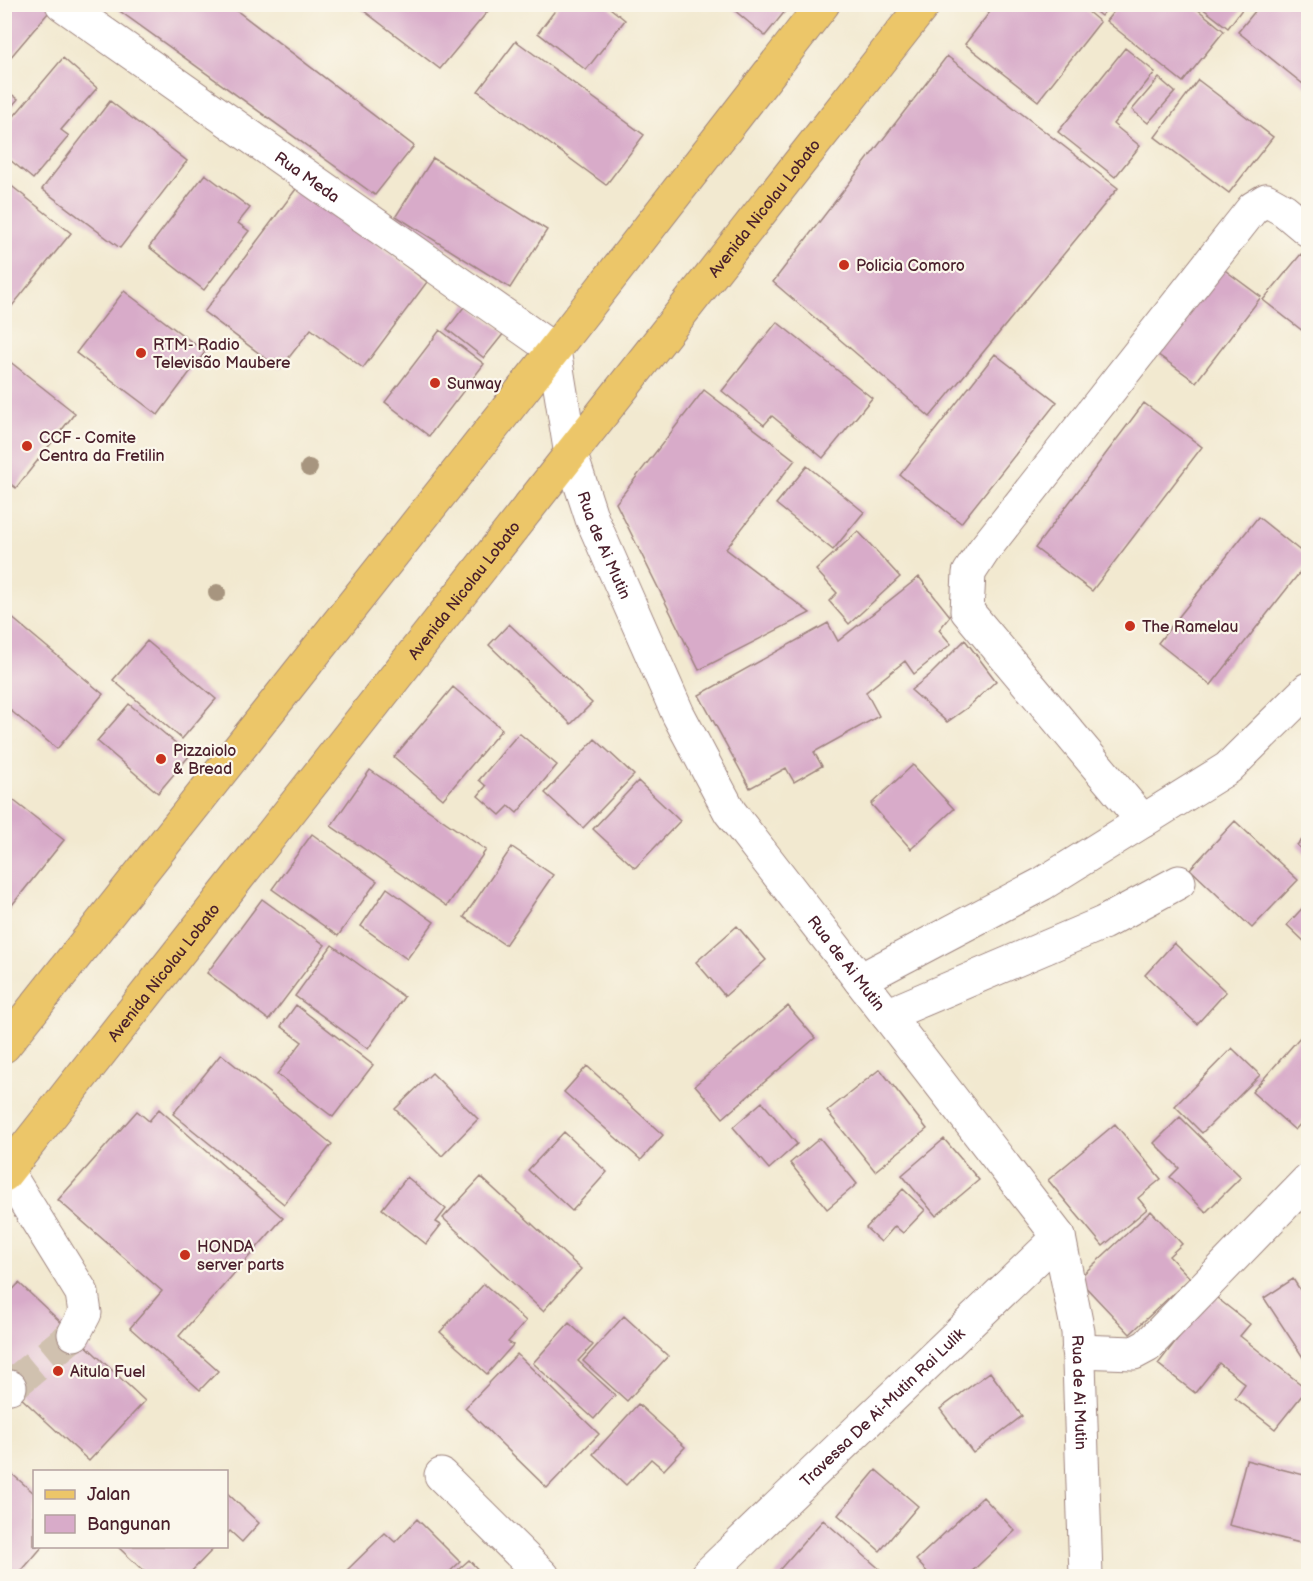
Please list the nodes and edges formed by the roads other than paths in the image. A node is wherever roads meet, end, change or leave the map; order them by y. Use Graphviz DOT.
graph roads {
  1 [pos="62,4"];
  2 [pos="823,4"];
  3 [pos="924,4"];
  4 [pos="1308,230"];
  5 [pos="554,350"];
  6 [pos="571,455"];
  7 [pos="1308,689"];
  8 [pos="1143,821"];
  9 [pos="1179,882"];
  10 [pos="860,980"];
  11 [pos="887,1015"];
  12 [pos="4,1046"];
  13 [pos="6,1174"];
  14 [pos="1308,1180"];
  15 [pos="1059,1237"];
  16 [pos="74,1334"];
  17 [pos="1078,1351"];
  18 [pos="441,1475"];
  19 [pos="543,1576"];
  20 [pos="706,1576"];
  21 [pos="1086,1576"];
  1 -- 5 [label="street, Rua Meda"];
  2 -- 5 [label="main road"];
  3 -- 6 [label="main road, Avenida Nicolau Lobato"];
  4 -- 8 [label="street"];
  5 -- 6 [label="street, Rua de Ai Mutin"];
  5 -- 12 [label="main road"];
  6 -- 10 [label="street, Rua de Ai Mutin"];
  6 -- 13 [label="main road, Avenida Nicolau Lobato"];
  7 -- 8 [label="street"];
  8 -- 10 [label="street"];
  9 -- 11 [label="street"];
  10 -- 11 [label="street, Rua de Ai Mutin"];
  11 -- 15 [label="street, Rua de Ai Mutin"];
  13 -- 16 [label="street"];
  14 -- 17 [label="street"];
  15 -- 17 [label="street, Rua de Ai Mutin"];
  15 -- 20 [label="street, Travessa De Ai-Mutin Rai Lulik"];
  17 -- 21 [label="street, Rua de Ai Mutin"];
  18 -- 19 [label="street"];
}
